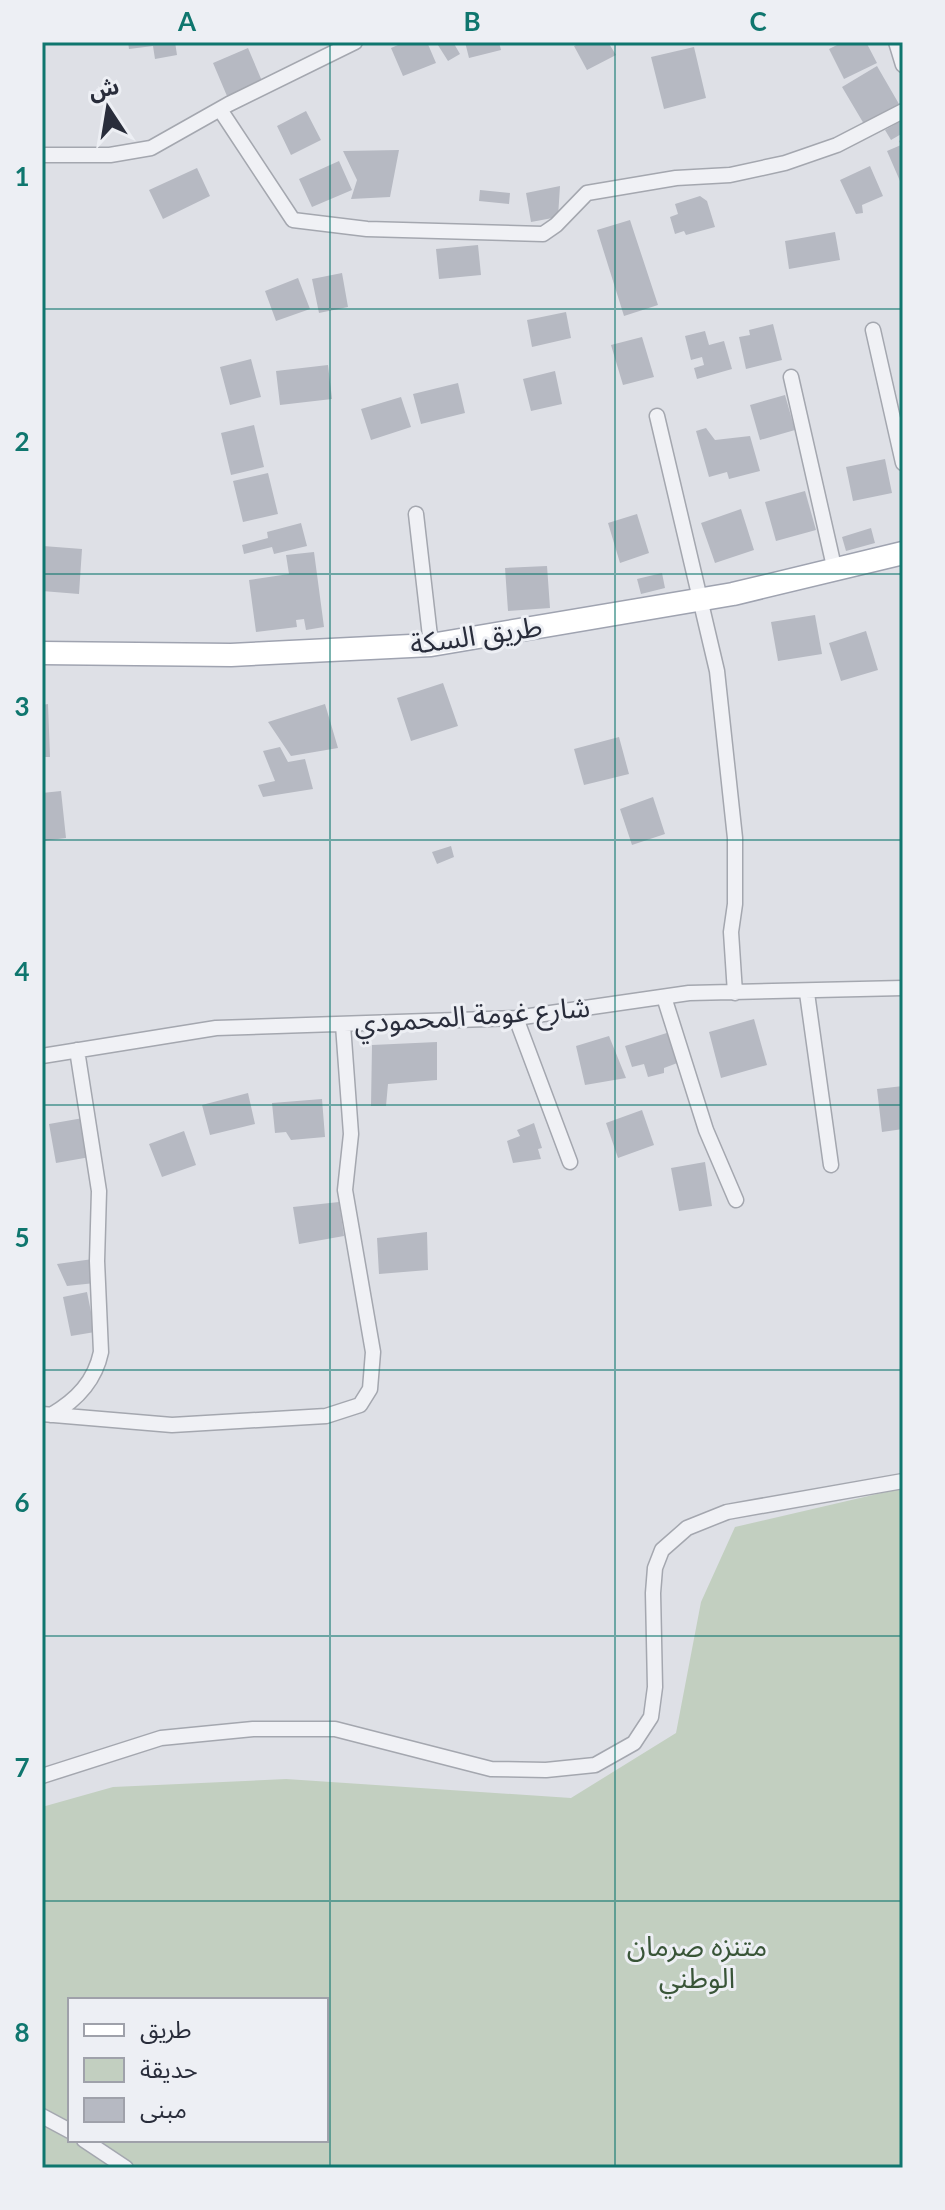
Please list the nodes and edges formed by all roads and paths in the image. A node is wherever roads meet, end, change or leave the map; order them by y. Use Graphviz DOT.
graph roads {
  1 [pos="355,42"];
  2 [pos="896,42"];
  3 [pos="903,65"];
  4 [pos="221,111"];
  5 [pos="903,111"];
  6 [pos="42,155"];
  7 [pos="873,330"];
  8 [pos="791,377"];
  9 [pos="657,416"];
  10 [pos="903,463"];
  11 [pos="416,514"];
  12 [pos="903,553"];
  13 [pos="835,571"];
  14 [pos="702,599"];
  15 [pos="431,645"];
  16 [pos="42,653"];
  17 [pos="903,988"];
  18 [pos="735,993"];
  19 [pos="807,993"];
  20 [pos="664,997"];
  21 [pos="516,1018"];
  22 [pos="343,1025"];
  23 [pos="77,1050"];
  24 [pos="42,1056"];
  25 [pos="570,1162"];
  26 [pos="831,1165"];
  27 [pos="736,1200"];
  28 [pos="46,1415"];
  29 [pos="903,1481"];
  30 [pos="42,1776"];
  31 [pos="42,2116"];
  32 [pos="68,2130"];
  33 [pos="87,2142"];
  34 [pos="126,2168"];
  1 -- 4 [label="street"];
  2 -- 3 [label="street"];
  4 -- 5 [label="street"];
  4 -- 6 [label="street"];
  7 -- 10 [label="street"];
  8 -- 13 [label="street"];
  9 -- 14 [label="street"];
  11 -- 15 [label="street"];
  12 -- 13 [label="main road, طريق السكة"];
  13 -- 14 [label="main road, طريق السكة"];
  14 -- 15 [label="main road, طريق السكة"];
  14 -- 18 [label="street"];
  15 -- 16 [label="main road, طريق السكة"];
  17 -- 19 [label="street, شارع غومة المحمودي"];
  18 -- 19 [label="street, شارع غومة المحمودي"];
  18 -- 20 [label="street, شارع غومة المحمودي"];
  19 -- 26 [label="street"];
  20 -- 21 [label="street, شارع غومة المحمودي"];
  20 -- 27 [label="street"];
  21 -- 22 [label="street, شارع غومة المحمودي"];
  21 -- 25 [label="street"];
  22 -- 23 [label="street, شارع غومة المحمودي"];
  22 -- 28 [label="street"];
  23 -- 24 [label="street, شارع غومة المحمودي"];
  23 -- 28 [label="street"];
  29 -- 30 [label="street"];
  31 -- 32 [label="street"];
  33 -- 34 [label="street"];
}
